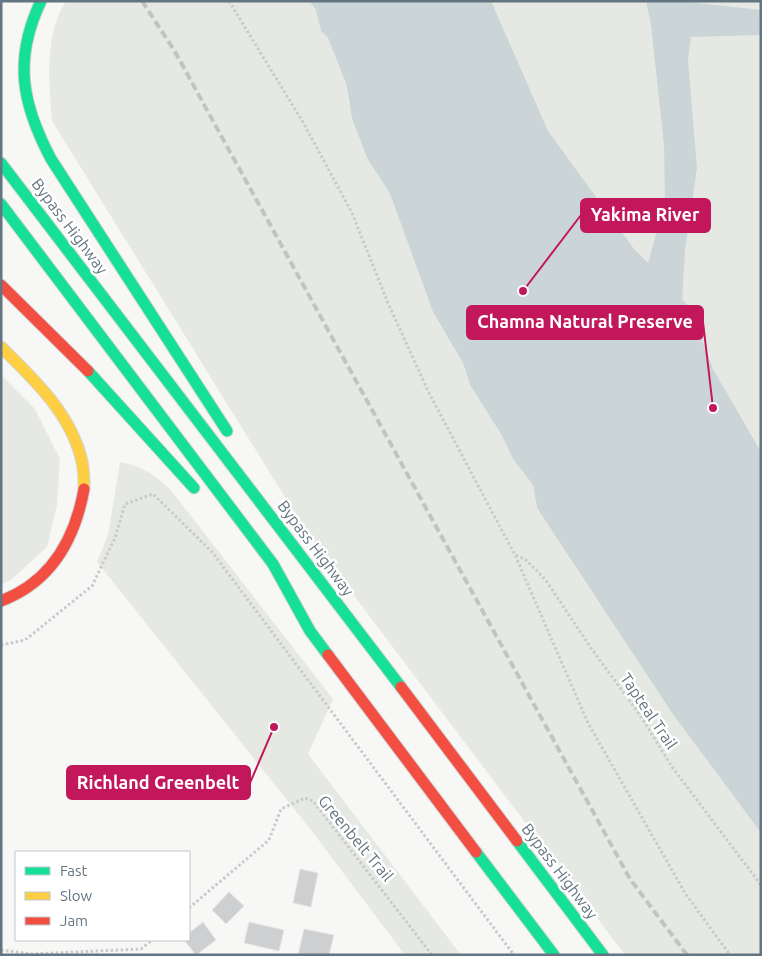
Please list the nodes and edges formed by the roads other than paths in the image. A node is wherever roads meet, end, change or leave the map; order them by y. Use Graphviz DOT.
graph roads {
  1 [pos="41,1"];
  2 [pos="1,163"];
  3 [pos="1,204"];
  4 [pos="1,286"];
  5 [pos="1,346"];
  6 [pos="231,438"];
  7 [pos="263,487"];
  8 [pos="200,496"];
  9 [pos="267,579"];
  10 [pos="1,601"];
  11 [pos="338,602"];
  12 [pos="310,631"];
  13 [pos="554,955"];
  14 [pos="603,955"];
  1 -- 6 [label="highway"];
  2 -- 11 [label="highway, Bypass Highway"];
  3 -- 12 [label="highway"];
  4 -- 8 [label="highway"];
  5 -- 10 [label="highway"];
  7 -- 11 [label="highway"];
  9 -- 12 [label="highway"];
  11 -- 14 [label="highway, Bypass Highway"];
  12 -- 13 [label="highway"];
}
